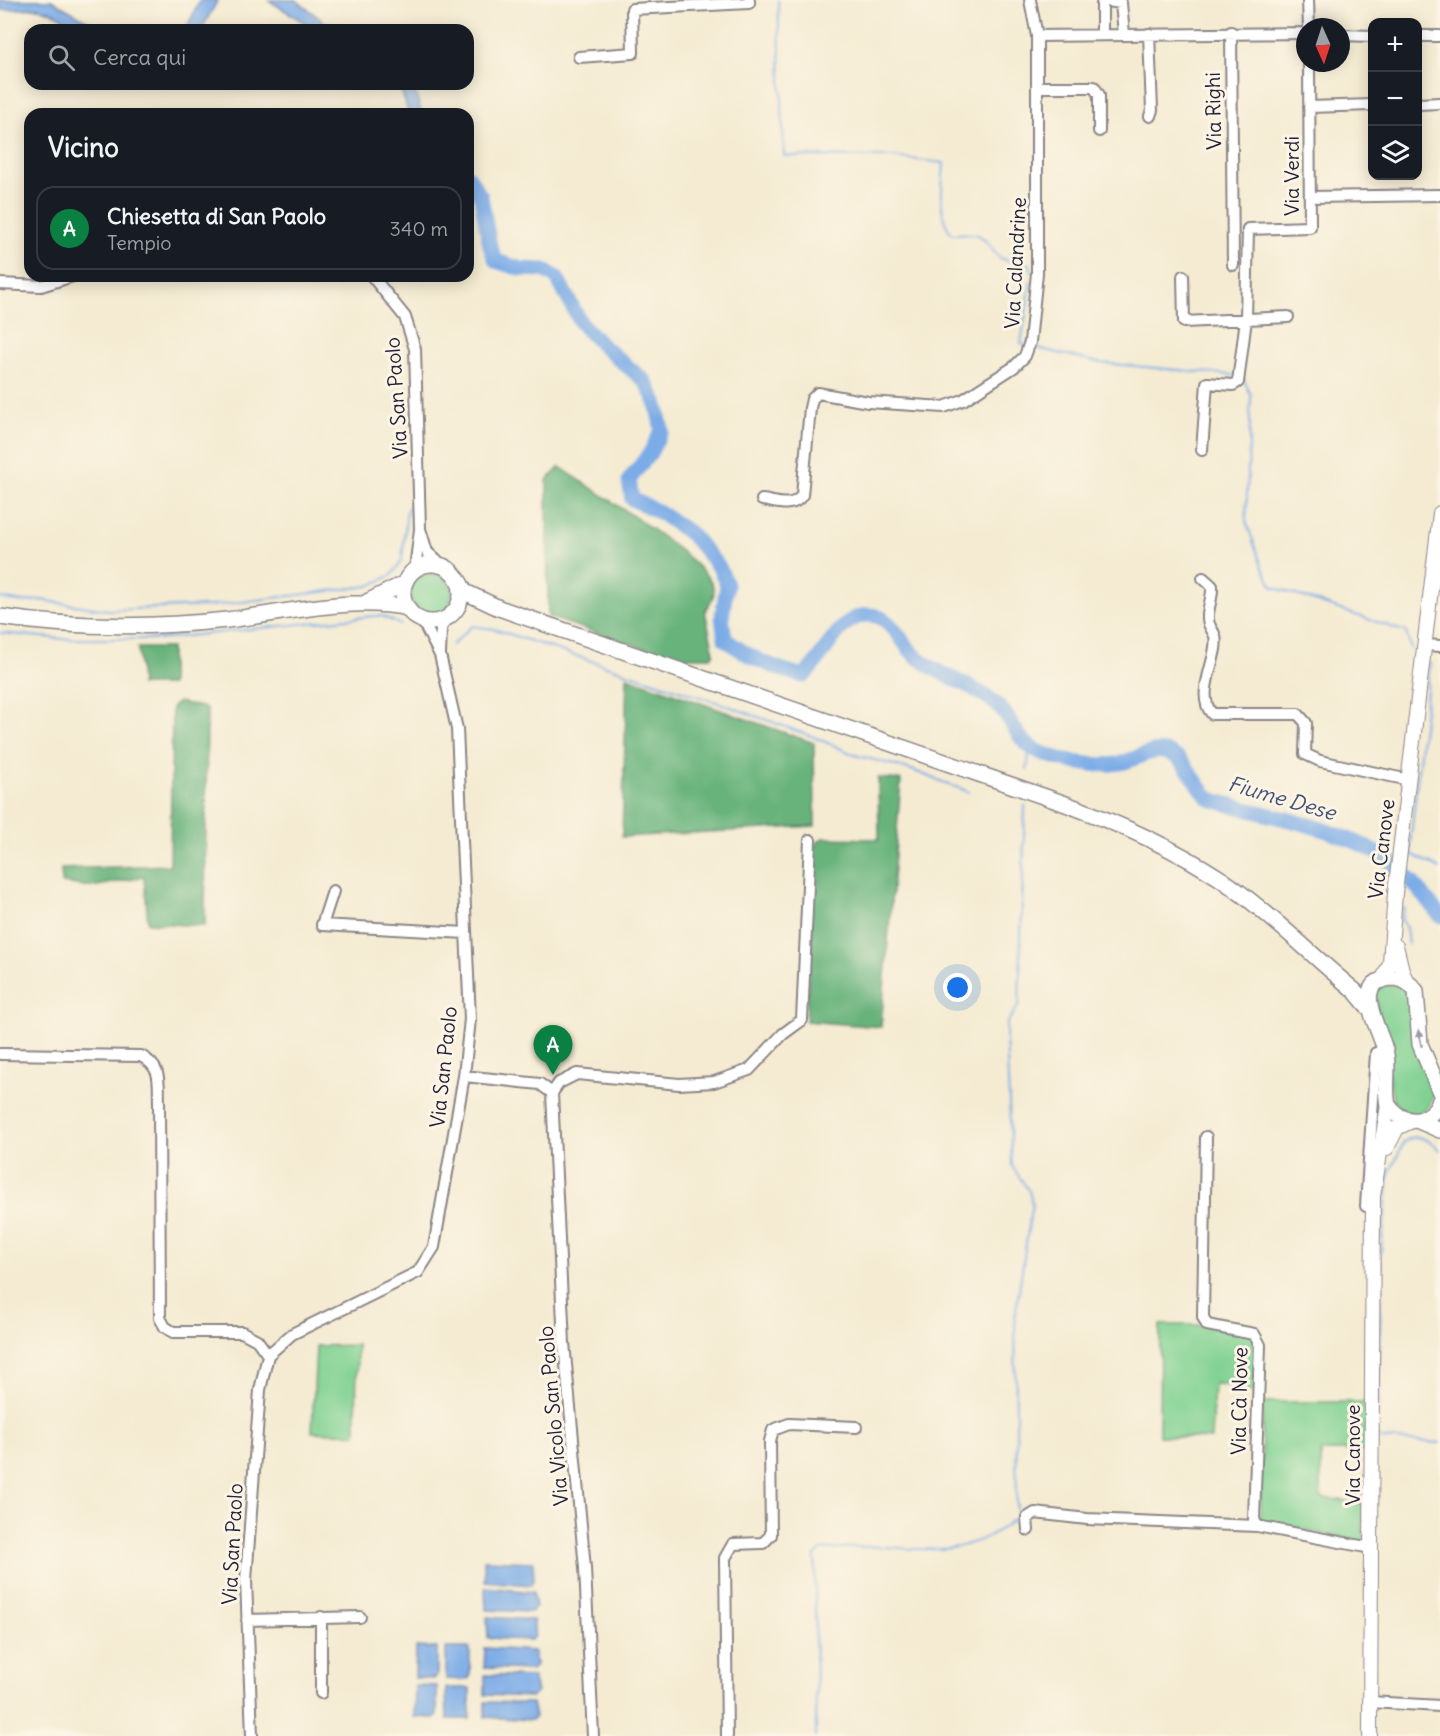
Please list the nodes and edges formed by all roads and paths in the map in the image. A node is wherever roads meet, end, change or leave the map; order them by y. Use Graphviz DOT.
graph roads {
  1 [pos="749,0"];
  2 [pos="1030,0"];
  3 [pos="1308,0"];
  4 [pos="1309,18"];
  5 [pos="1231,32"];
  6 [pos="1296,33"];
  7 [pos="1102,34"];
  8 [pos="1124,34"];
  9 [pos="1149,34"];
  10 [pos="1350,35"];
  11 [pos="1037,36"];
  12 [pos="1368,36"];
  13 [pos="1422,36"];
  14 [pos="1440,36"];
  15 [pos="579,57"];
  16 [pos="1309,72"];
  17 [pos="1037,87"];
  18 [pos="1440,103"];
  19 [pos="1422,104"];
  20 [pos="1368,105"];
  21 [pos="1309,107"];
  22 [pos="1150,116"];
  23 [pos="1099,131"];
  24 [pos="1440,195"];
  25 [pos="1310,197"];
  26 [pos="1233,229"];
  27 [pos="1248,229"];
  28 [pos="1233,265"];
  29 [pos="1183,276"];
  30 [pos="54,282"];
  31 [pos="377,282"];
  32 [pos="0,284"];
  33 [pos="1288,317"];
  34 [pos="1246,319"];
  35 [pos="1202,450"];
  36 [pos="762,500"];
  37 [pos="1440,513"];
  38 [pos="420,529"];
  39 [pos="441,565"];
  40 [pos="415,569"];
  41 [pos="1203,578"];
  42 [pos="458,579"];
  43 [pos="405,583"];
  44 [pos="367,602"];
  45 [pos="408,608"];
  46 [pos="499,608"];
  47 [pos="449,615"];
  48 [pos="0,616"];
  49 [pos="422,620"];
  50 [pos="1425,645"];
  51 [pos="1440,646"];
  52 [pos="440,655"];
  53 [pos="1409,780"];
  54 [pos="810,840"];
  55 [pos="333,891"];
  56 [pos="1392,923"];
  57 [pos="466,933"];
  58 [pos="1320,963"];
  59 [pos="1379,983"];
  60 [pos="1408,983"];
  61 [pos="1369,1008"];
  62 [pos="1386,1050"];
  63 [pos="0,1054"];
  64 [pos="464,1076"];
  65 [pos="552,1093"];
  66 [pos="1440,1101"];
  67 [pos="1388,1105"];
  68 [pos="1415,1121"];
  69 [pos="1440,1130"];
  70 [pos="1206,1137"];
  71 [pos="1376,1175"];
  72 [pos="1367,1235"];
  73 [pos="268,1354"];
  74 [pos="856,1427"];
  75 [pos="1257,1527"];
  76 [pos="1028,1530"];
  77 [pos="1371,1548"];
  78 [pos="321,1617"];
  79 [pos="360,1617"];
  80 [pos="247,1620"];
  81 [pos="321,1693"];
  82 [pos="1370,1702"];
  83 [pos="1440,1706"];
  84 [pos="252,1736"];
  85 [pos="593,1736"];
  86 [pos="726,1736"];
  87 [pos="1370,1736"];
  1 -- 15 [label="street"];
  2 -- 11 [label="street, Via Calandrine"];
  3 -- 4 [label="street"];
  5 -- 6 [label="street"];
  5 -- 9 [label="street"];
  5 -- 26 [label="street, Via Righi"];
  7 -- 8 [label="street"];
  7 -- 8 [label="street"];
  7 -- 11 [label="street"];
  8 -- 9 [label="street"];
  9 -- 22 [label="street"];
  10 -- 12 [label="street"];
  11 -- 17 [label="street, Via Calandrine"];
  13 -- 14 [label="street"];
  16 -- 21 [label="street, Via Verdi"];
  17 -- 23 [label="street"];
  17 -- 36 [label="street, Via Calandrine"];
  18 -- 19 [label="street"];
  20 -- 21 [label="street"];
  21 -- 25 [label="street, Via Verdi"];
  24 -- 25 [label="street"];
  25 -- 27 [label="street, Via Verdi"];
  26 -- 27 [label="street, Via Verdi"];
  26 -- 28 [label="street, Via Righi"];
  27 -- 34 [label="street"];
  29 -- 34 [label="street"];
  30 -- 32 [label="street"];
  31 -- 38 [label="street, Via San Paolo"];
  33 -- 34 [label="street"];
  34 -- 35 [label="street"];
  37 -- 50 [label="street, Via Canove"];
  38 -- 39 [label="street, Via San Paolo"];
  38 -- 40 [label="street, Via San Paolo"];
  39 -- 40 [label="main road"];
  39 -- 42 [label="main road"];
  40 -- 43 [label="main road"];
  41 -- 53 [label="street, Via Canove"];
  42 -- 46 [label="main road"];
  42 -- 47 [label="main road"];
  43 -- 44 [label="main road"];
  43 -- 45 [label="main road"];
  44 -- 45 [label="main road"];
  44 -- 48 [label="main road"];
  45 -- 49 [label="main road"];
  46 -- 47 [label="main road"];
  46 -- 58 [label="main road"];
  47 -- 49 [label="main road"];
  47 -- 52 [label="street, Via San Paolo"];
  49 -- 52 [label="street, Via San Paolo"];
  50 -- 51 [label="street"];
  50 -- 53 [label="street, Via Canove"];
  52 -- 57 [label="street, Via San Paolo"];
  53 -- 56 [label="street, Via Canove"];
  54 -- 65 [label="street"];
  55 -- 57 [label="street"];
  56 -- 59 [label="street, Via Canove"];
  56 -- 60 [label="street, Via Canove"];
  57 -- 64 [label="street, Via San Paolo"];
  58 -- 59 [label="main road"];
  58 -- 61 [label="main road"];
  59 -- 60 [label="main road"];
  59 -- 61 [label="main road"];
  66 -- 60 [label="main road, one-way"];
  61 -- 62 [label="main road"];
  62 -- 67 [label="main road"];
  62 -- 72 [label="street"];
  63 -- 73 [label="street"];
  64 -- 65 [label="street"];
  64 -- 73 [label="street, Via San Paolo"];
  65 -- 85 [label="street, Via Vicolo San Paolo"];
  66 -- 68 [label="main road"];
  67 -- 68 [label="main road"];
  67 -- 71 [label="street, Via Canove"];
  68 -- 69 [label="main road"];
  68 -- 71 [label="street, Via Canove"];
  70 -- 75 [label="street, Via Cà Nove"];
  71 -- 77 [label="street, Via Canove"];
  73 -- 80 [label="street, Via San Paolo"];
  74 -- 86 [label="street"];
  75 -- 76 [label="street"];
  75 -- 77 [label="street"];
  77 -- 82 [label="street, Via Canove"];
  78 -- 79 [label="street"];
  78 -- 80 [label="street"];
  78 -- 81 [label="street"];
  80 -- 84 [label="street, Via San Paolo"];
  82 -- 83 [label="street"];
  82 -- 87 [label="street, Via Canove"];
}
